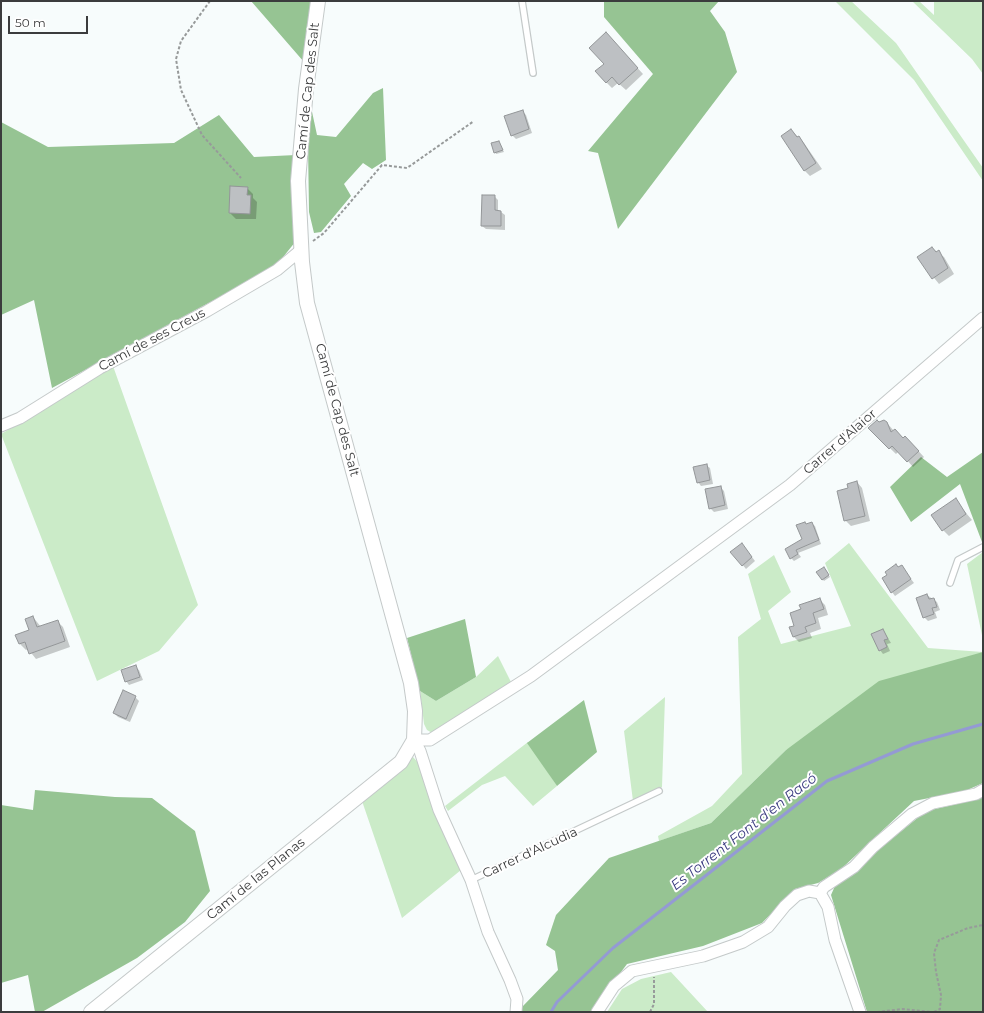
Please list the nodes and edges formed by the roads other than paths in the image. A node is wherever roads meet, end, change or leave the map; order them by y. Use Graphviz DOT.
graph roads {
  1 [pos="318,1"];
  2 [pos="522,1"];
  3 [pos="533,73"];
  4 [pos="301,250"];
  5 [pos="983,318"];
  6 [pos="1,426"];
  7 [pos="983,547"];
  8 [pos="950,583"];
  9 [pos="414,740"];
  10 [pos="659,790"];
  11 [pos="983,790"];
  12 [pos="439,810"];
  13 [pos="471,880"];
  14 [pos="820,893"];
  15 [pos="90,1012"];
  16 [pos="516,1012"];
  17 [pos="597,1012"];
  18 [pos="860,1012"];
  1 -- 4 [label="street, Camí de Cap des Salt"];
  2 -- 3 [label="lane"];
  4 -- 6 [label="street, Camí de ses Creus"];
  4 -- 9 [label="street, Camí de Cap des Salt"];
  5 -- 9 [label="street, Carrer d'Alaior"];
  7 -- 8 [label="lane"];
  9 -- 12 [label="street, Camí de Cap des Salt"];
  9 -- 15 [label="street, Camí de las Planas"];
  10 -- 13 [label="lane, Carrer d'Alcudia"];
  11 -- 14 [label="street"];
  12 -- 13 [label="street, Carrer d'Alcudia"];
  13 -- 16 [label="street"];
  14 -- 17 [label="street"];
  14 -- 18 [label="street"];
}
